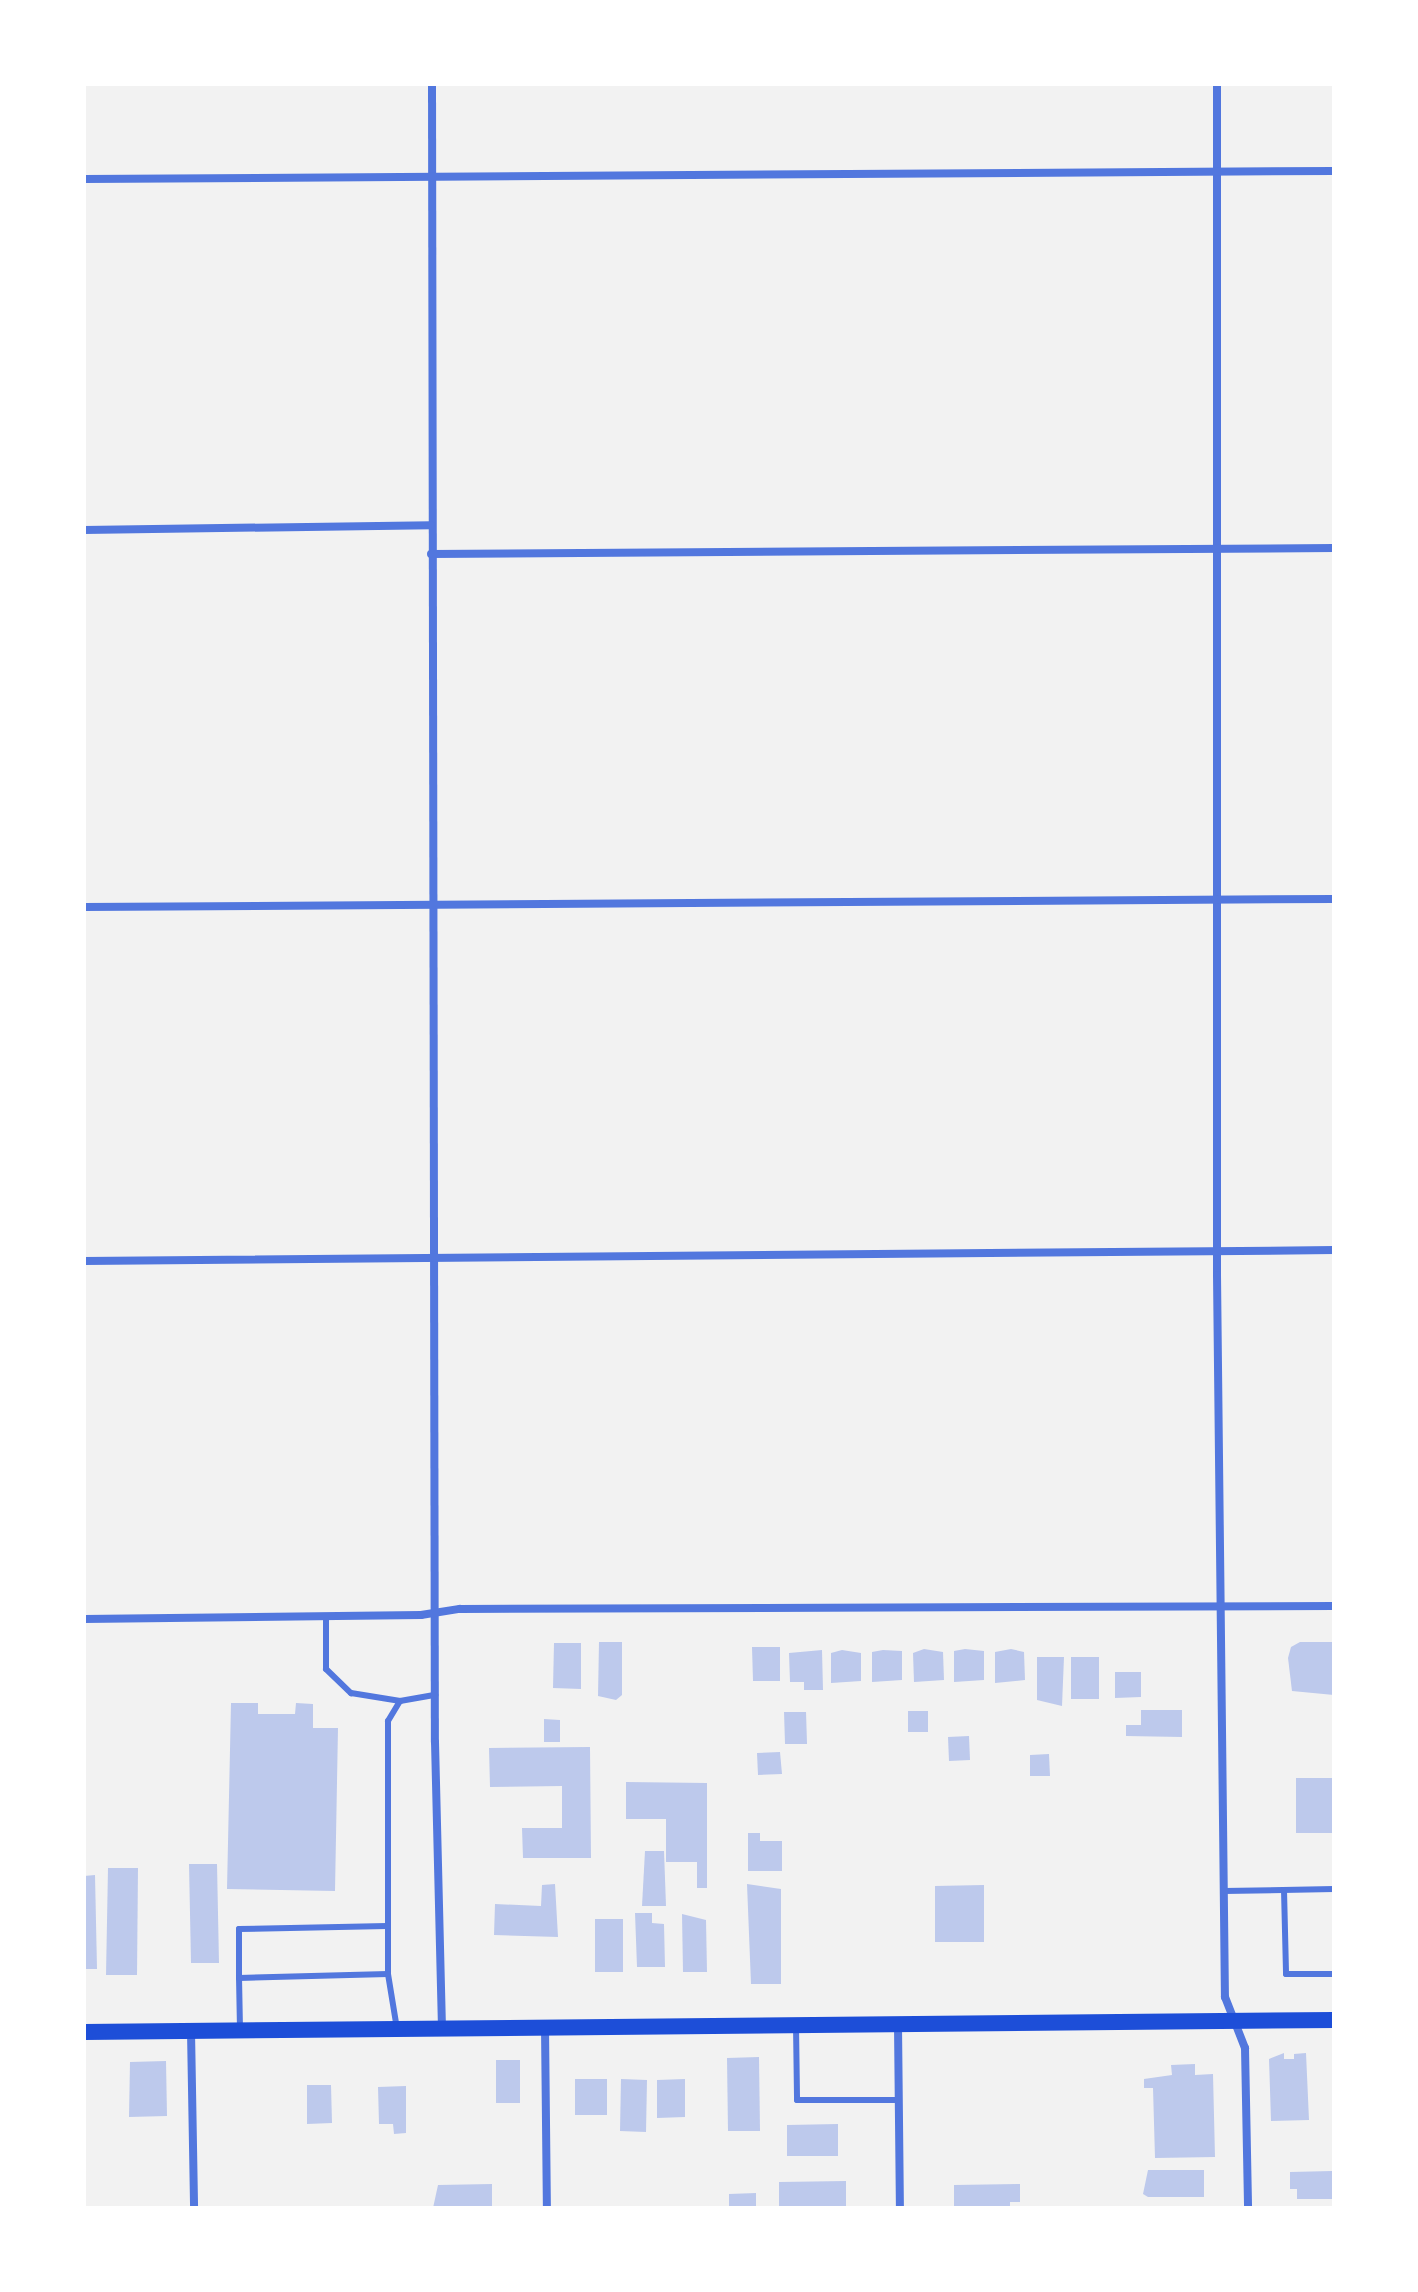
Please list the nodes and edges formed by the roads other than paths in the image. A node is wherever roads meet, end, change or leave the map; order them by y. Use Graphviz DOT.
graph roads {
  1 [pos="432,84"];
  2 [pos="1217,84"];
  3 [pos="1217,171"];
  4 [pos="1334,171"];
  5 [pos="433,174"];
  6 [pos="84,179"];
  7 [pos="431,525"];
  8 [pos="84,530"];
  9 [pos="1334,548"];
  10 [pos="1217,549"];
  11 [pos="431,554"];
  12 [pos="1217,899"];
  13 [pos="1334,899"];
  14 [pos="436,906"];
  15 [pos="84,907"];
  16 [pos="1334,1250"];
  17 [pos="1217,1251"];
  18 [pos="436,1258"];
  19 [pos="84,1261"];
  20 [pos="1334,1606"];
  21 [pos="1221,1609"];
  22 [pos="436,1612"];
  23 [pos="326,1617"];
  24 [pos="84,1619"];
  25 [pos="435,1695"];
  26 [pos="400,1701"];
  27 [pos="1334,1889"];
  28 [pos="1284,1890"];
  29 [pos="1224,1891"];
  30 [pos="387,1926"];
  31 [pos="388,1974"];
  32 [pos="1334,1974"];
  33 [pos="239,1978"];
  34 [pos="1334,2020"];
  35 [pos="1232,2021"];
  36 [pos="898,2024"];
  37 [pos="796,2025"];
  38 [pos="545,2027"];
  39 [pos="442,2028"];
  40 [pos="397,2029"];
  41 [pos="191,2031"];
  42 [pos="240,2031"];
  43 [pos="84,2032"];
  44 [pos="899,2100"];
  45 [pos="194,2208"];
  46 [pos="547,2208"];
  47 [pos="900,2208"];
  48 [pos="1248,2208"];
  1 -- 5 [label="street"];
  2 -- 3 [label="street"];
  3 -- 4 [label="street"];
  3 -- 5 [label="street"];
  3 -- 10 [label="street"];
  5 -- 6 [label="street"];
  5 -- 7 [label="street"];
  7 -- 8 [label="street"];
  7 -- 11 [label="street"];
  9 -- 10 [label="street"];
  10 -- 11 [label="street"];
  10 -- 12 [label="street"];
  11 -- 14 [label="street"];
  12 -- 13 [label="street"];
  12 -- 14 [label="street"];
  12 -- 17 [label="street"];
  14 -- 15 [label="street"];
  14 -- 18 [label="street"];
  16 -- 17 [label="street"];
  17 -- 18 [label="street"];
  17 -- 21 [label="street"];
  18 -- 19 [label="street"];
  18 -- 22 [label="street"];
  20 -- 21 [label="street"];
  21 -- 22 [label="street"];
  21 -- 29 [label="street"];
  22 -- 23 [label="street"];
  22 -- 25 [label="street"];
  23 -- 24 [label="street"];
  23 -- 26 [label="lane"];
  25 -- 26 [label="lane"];
  25 -- 39 [label="street"];
  26 -- 30 [label="lane"];
  27 -- 28 [label="lane"];
  28 -- 29 [label="lane"];
  28 -- 32 [label="lane"];
  29 -- 35 [label="street"];
  30 -- 31 [label="lane"];
  30 -- 33 [label="lane"];
  31 -- 33 [label="lane"];
  31 -- 40 [label="lane"];
  33 -- 42 [label="lane"];
  34 -- 35 [label="main road"];
  35 -- 36 [label="main road"];
  35 -- 48 [label="street"];
  36 -- 37 [label="main road"];
  36 -- 44 [label="street"];
  37 -- 38 [label="main road"];
  37 -- 44 [label="lane"];
  38 -- 39 [label="main road"];
  38 -- 46 [label="street"];
  39 -- 40 [label="main road"];
  40 -- 42 [label="main road"];
  41 -- 42 [label="main road"];
  41 -- 43 [label="main road"];
  41 -- 45 [label="street"];
  44 -- 47 [label="street"];
}
